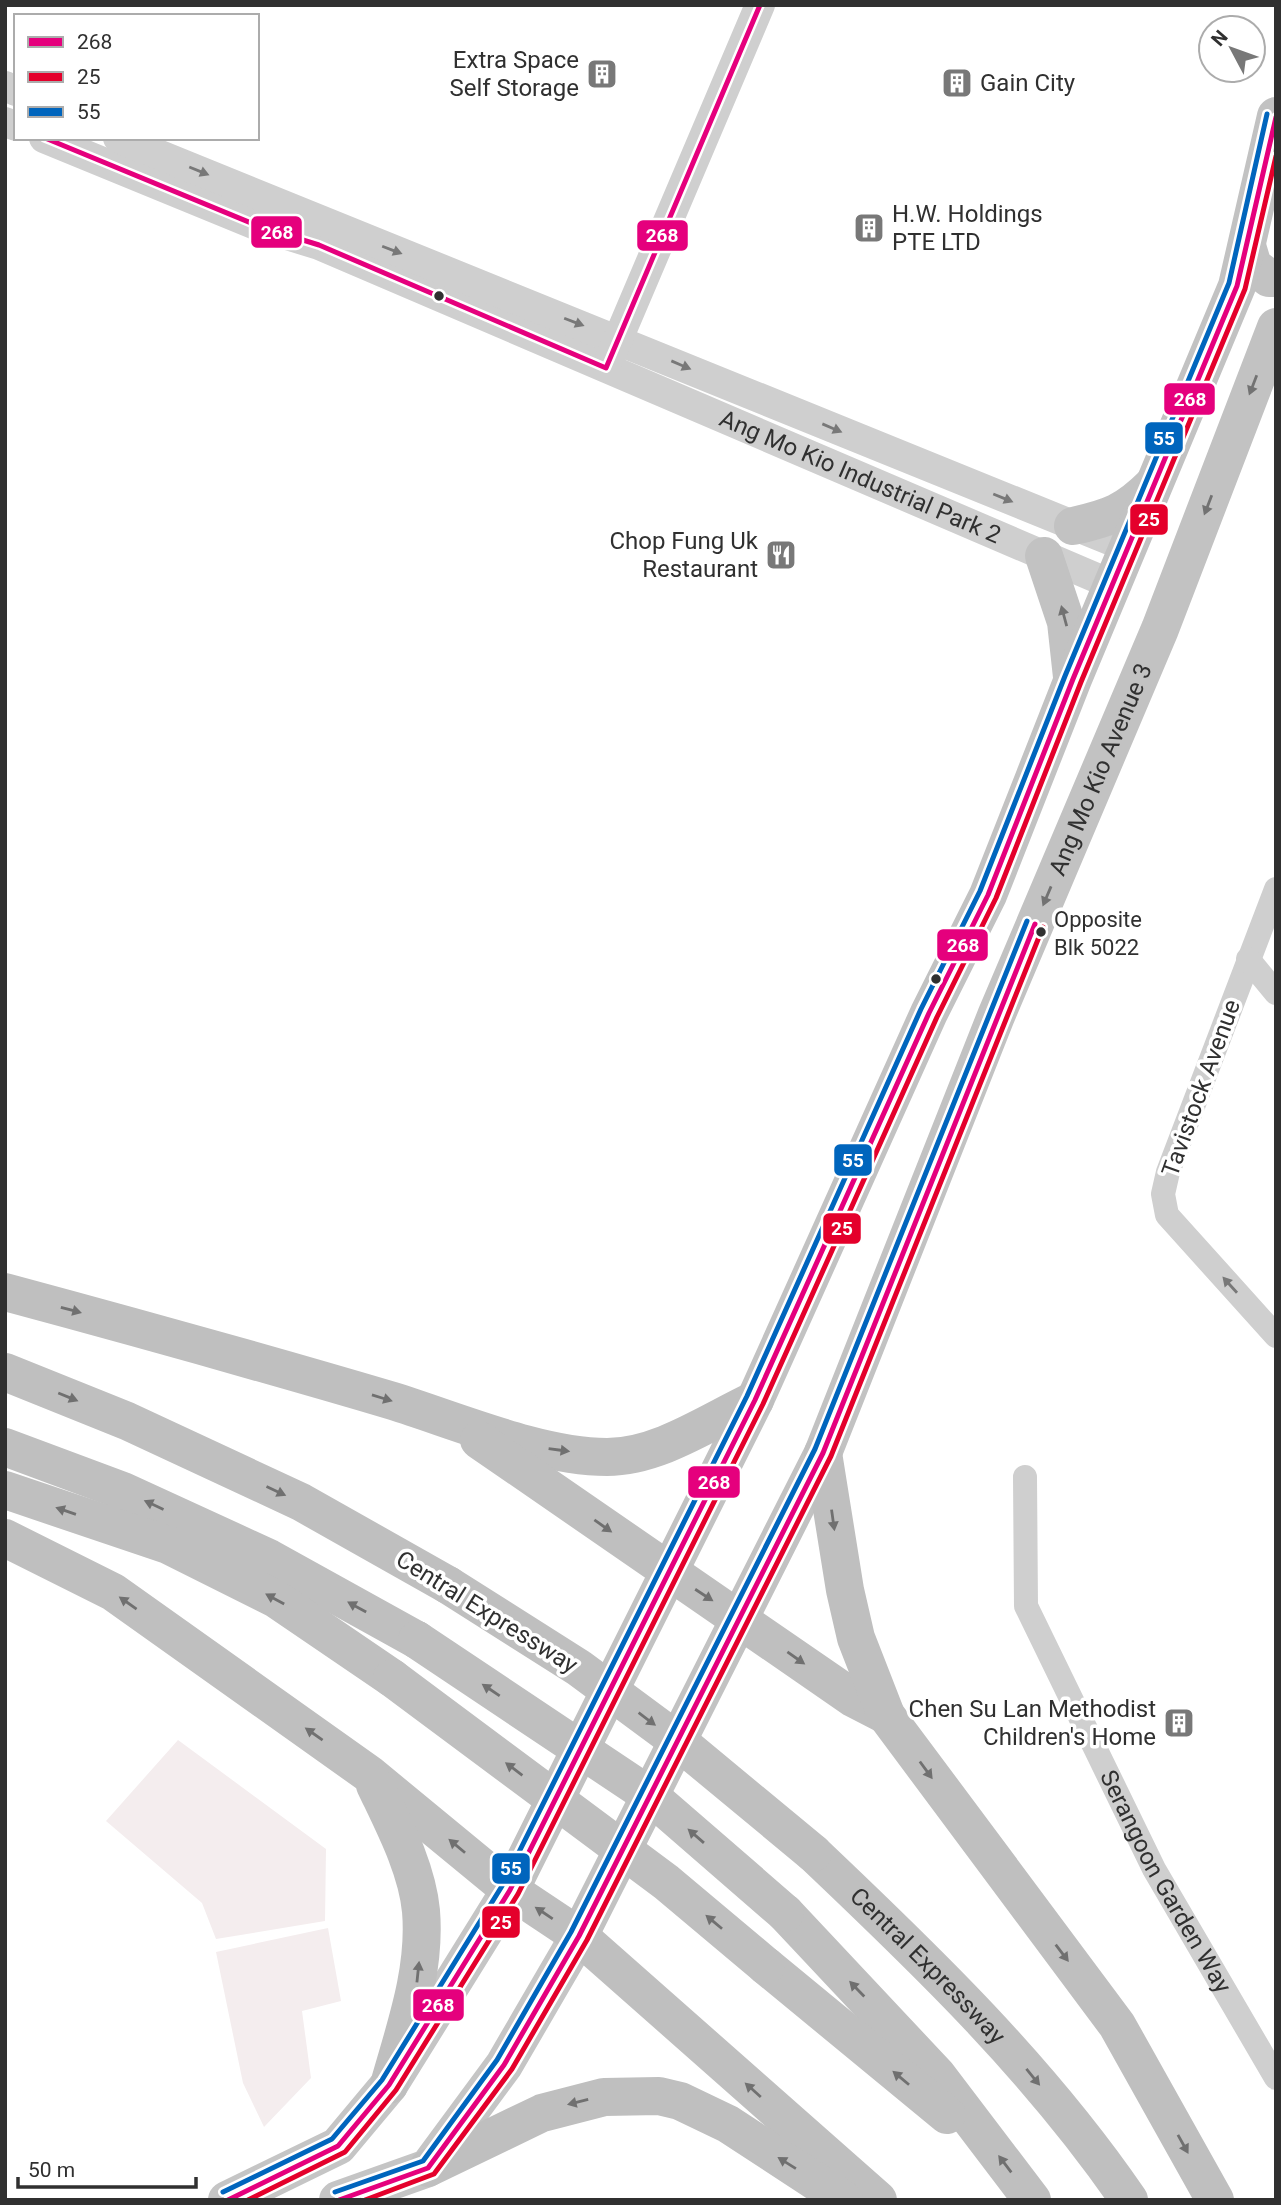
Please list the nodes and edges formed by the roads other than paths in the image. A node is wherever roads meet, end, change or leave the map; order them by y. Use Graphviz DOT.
graph roads {
  1 [pos="760,5"];
  2 [pos="1276,116"];
  3 [pos="49,140"];
  4 [pos="123,140"];
  5 [pos="1247,246"];
  6 [pos="1276,278"];
  7 [pos="1276,327"];
  8 [pos="618,339"];
  9 [pos="606,368"];
  10 [pos="1153,485"];
  11 [pos="1073,526"];
  12 [pos="1127,547"];
  13 [pos="1044,555"];
  14 [pos="1113,585"];
  15 [pos="1073,679"];
  16 [pos="1276,889"];
  17 [pos="1248,959"];
  18 [pos="1276,993"];
  19 [pos="5,1292"];
  20 [pos="1276,1336"];
  21 [pos="5,1372"];
  22 [pos="755,1400"];
  23 [pos="446,1417"];
  24 [pos="5,1447"];
  25 [pos="823,1453"];
  26 [pos="1025,1477"];
  27 [pos="5,1490"];
  28 [pos="5,1538"];
  29 [pos="668,1572"];
  30 [pos="740,1619"];
  31 [pos="886,1715"];
  32 [pos="369,1774"];
  33 [pos="510,1890"];
  34 [pos="579,1936"];
  35 [pos="1276,2078"];
  36 [pos="389,2085"];
  37 [pos="978,2128"];
  38 [pos="428,2168"];
  39 [pos="227,2200"];
  40 [pos="338,2200"];
  41 [pos="844,2200"];
  42 [pos="878,2200"];
  43 [pos="1032,2200"];
  44 [pos="1129,2200"];
  45 [pos="1214,2200"];
  1 -- 8 [label="street"];
  2 -- 5 [label="highway"];
  3 -- 9 [label="street, Ang Mo Kio Industrial Park 2"];
  4 -- 8 [label="street, Ang Mo Kio Industrial Park 2, one-way"];
  5 -- 6 [label="highway"];
  5 -- 10 [label="highway"];
  7 -- 25 [label="highway, Ang Mo Kio Avenue 3, one-way"];
  8 -- 9 [label="street"];
  8 -- 11 [label="street, Ang Mo Kio Industrial Park 2, one-way"];
  9 -- 13 [label="street, Ang Mo Kio Industrial Park 2"];
  10 -- 11 [label="highway"];
  10 -- 12 [label="highway"];
  11 -- 12 [label="street, Ang Mo Kio Industrial Park 2"];
  12 -- 14 [label="highway"];
  13 -- 14 [label="street, Ang Mo Kio Industrial Park 2"];
  15 -- 13 [label="highway, one-way"];
  14 -- 15 [label="highway"];
  15 -- 22 [label="highway"];
  16 -- 17 [label="street, Tavistock Avenue"];
  17 -- 18 [label="street"];
  20 -- 17 [label="street, Tavistock Avenue, one-way"];
  19 -- 23 [label="highway, one-way"];
  21 -- 44 [label="highway, Central Expressway, one-way, bridge"];
  23 -- 22 [label="highway, one-way"];
  22 -- 29 [label="highway"];
  23 -- 29 [label="highway, one-way"];
  37 -- 24 [label="highway, one-way, bridge"];
  25 -- 30 [label="highway, Ang Mo Kio Avenue 3"];
  25 -- 31 [label="highway, one-way"];
  26 -- 35 [label="street, Serangoon Garden Way"];
  37 -- 27 [label="highway, one-way, bridge"];
  32 -- 28 [label="highway, one-way"];
  29 -- 30 [label="highway, one-way"];
  29 -- 33 [label="highway"];
  30 -- 31 [label="highway, one-way"];
  30 -- 34 [label="highway, Ang Mo Kio Avenue 3"];
  31 -- 45 [label="highway, one-way"];
  33 -- 32 [label="highway, one-way"];
  36 -- 32 [label="highway, one-way"];
  34 -- 33 [label="highway, one-way"];
  33 -- 36 [label="main road"];
  34 -- 38 [label="main road, Ang Mo Kio Avenue 3"];
  42 -- 34 [label="highway, one-way"];
  36 -- 39 [label="main road"];
  43 -- 37 [label="highway, one-way"];
  38 -- 40 [label="main road"];
  41 -- 38 [label="highway, one-way"];
}
